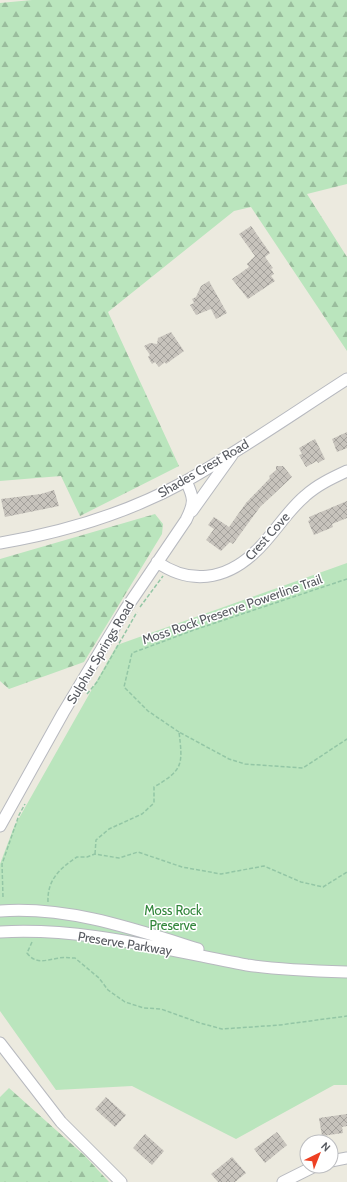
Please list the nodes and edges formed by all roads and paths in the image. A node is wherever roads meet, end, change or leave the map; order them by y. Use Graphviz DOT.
graph roads {
  1 [pos="347,379"];
  2 [pos="235,450"];
  3 [pos="347,472"];
  4 [pos="186,481"];
  5 [pos="186,520"];
  6 [pos="0,543"];
  7 [pos="157,562"];
  8 [pos="168,569"];
  9 [pos="347,579"];
  10 [pos="87,695"];
  11 [pos="179,732"];
  12 [pos="347,739"];
  13 [pos="26,802"];
  14 [pos="0,826"];
  15 [pos="95,854"];
  16 [pos="347,872"];
  17 [pos="3,897"];
  18 [pos="0,911"];
  19 [pos="48,911"];
  20 [pos="40,931"];
  21 [pos="0,932"];
  22 [pos="249,965"];
  23 [pos="347,972"];
  24 [pos="347,1016"];
  25 [pos="0,1043"];
  26 [pos="299,1174"];
  27 [pos="121,1182"];
  28 [pos="283,1182"];
  1 -- 2 [label="street, Shades Crest Road"];
  2 -- 4 [label="street, Shades Crest Road"];
  2 -- 5 [label="street"];
  3 -- 8 [label="street, Crest Cove"];
  4 -- 5 [label="street, Sulphur Springs Road"];
  4 -- 6 [label="street, Shades Crest Road"];
  5 -- 7 [label="street, Sulphur Springs Road"];
  7 -- 8 [label="street, Crest Cove"];
  7 -- 14 [label="street, Sulphur Springs Road"];
  8 -- 10 [label="path"];
  9 -- 11 [label="path, Moss Rock Preserve Powerline Trail"];
  11 -- 12 [label="path"];
  11 -- 15 [label="path"];
  13 -- 17 [label="path"];
  15 -- 16 [label="path"];
  15 -- 19 [label="path"];
  18 -- 19 [label="street, Preserve Parkway"];
  19 -- 22 [label="street, Preserve Parkway"];
  20 -- 21 [label="street, Preserve Parkway"];
  20 -- 22 [label="street, Preserve Parkway"];
  20 -- 24 [label="path"];
  22 -- 23 [label="street, Preserve Parkway"];
  25 -- 27 [label="street"];
  26 -- 28 [label="street"];
}
